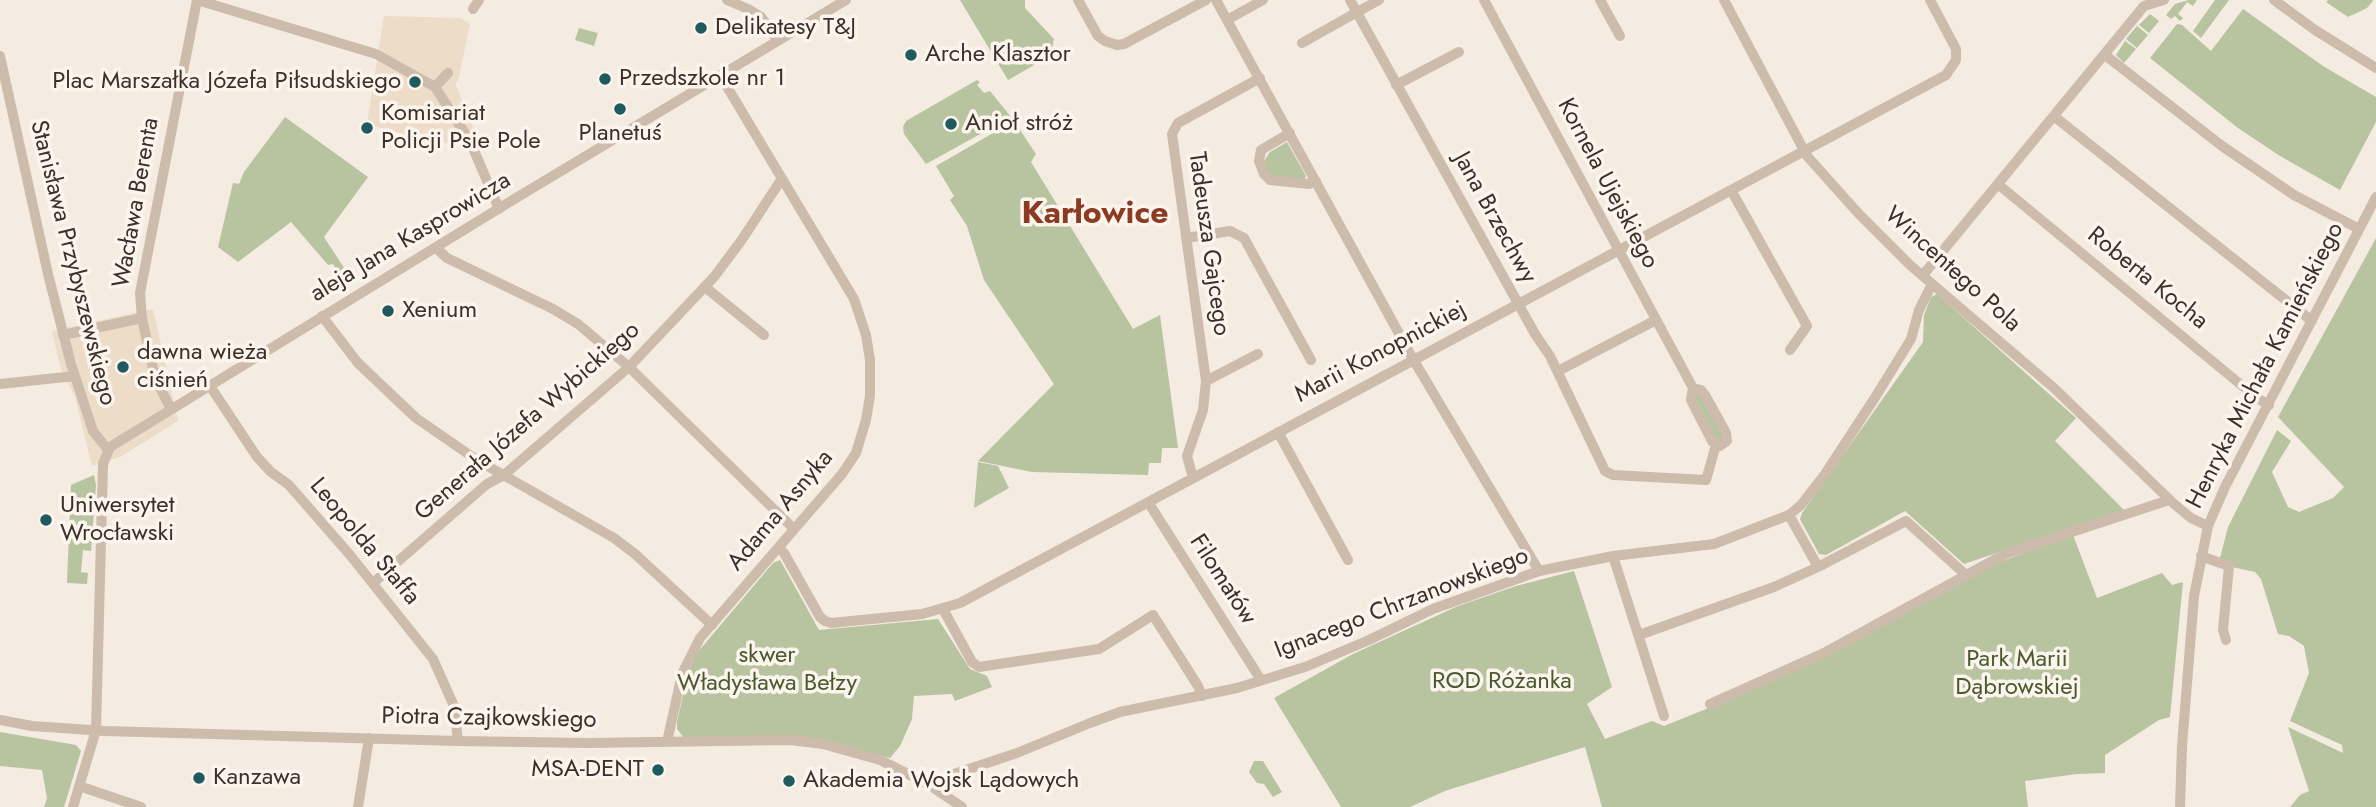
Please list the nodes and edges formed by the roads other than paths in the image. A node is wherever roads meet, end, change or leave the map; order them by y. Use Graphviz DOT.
graph roads {
  1 [pos="197,0"];
  2 [pos="727,0"];
  3 [pos="846,0"];
  4 [pos="1078,0"];
  5 [pos="1206,0"];
  6 [pos="1216,0"];
  7 [pos="1264,0"];
  8 [pos="1350,0"];
  9 [pos="1379,0"];
  10 [pos="1484,0"];
  11 [pos="1600,0"];
  12 [pos="1724,0"];
  13 [pos="1930,0"];
  14 [pos="2164,0"];
  15 [pos="2274,0"];
  16 [pos="2143,3"];
  17 [pos="1357,12"];
  18 [pos="1227,20"];
  19 [pos="1620,36"];
  20 [pos="778,41"];
  21 [pos="1302,43"];
  22 [pos="1459,52"];
  23 [pos="0,55"];
  24 [pos="2105,55"];
  25 [pos="2376,68"];
  26 [pos="448,73"];
  27 [pos="720,75"];
  28 [pos="1260,78"];
  29 [pos="1396,85"];
  30 [pos="435,87"];
  31 [pos="2055,117"];
  32 [pos="1290,132"];
  33 [pos="1804,150"];
  34 [pos="781,180"];
  35 [pos="1316,181"];
  36 [pos="1999,185"];
  37 [pos="1731,190"];
  38 [pos="2376,197"];
  39 [pos="499,209"];
  40 [pos="2359,229"];
  41 [pos="1186,238"];
  42 [pos="436,248"];
  43 [pos="1618,249"];
  44 [pos="1923,275"];
  45 [pos="1932,284"];
  46 [pos="705,288"];
  47 [pos="1517,304"];
  48 [pos="322,316"];
  49 [pos="142,318"];
  50 [pos="1656,320"];
  51 [pos="2312,321"];
  52 [pos="63,335"];
  53 [pos="764,335"];
  54 [pos="1790,350"];
  55 [pos="1258,354"];
  56 [pos="1413,359"];
  57 [pos="1311,360"];
  58 [pos="629,367"];
  59 [pos="1558,371"];
  60 [pos="75,376"];
  61 [pos="1206,381"];
  62 [pos="0,384"];
  63 [pos="210,386"];
  64 [pos="1693,388"];
  65 [pos="2269,405"];
  66 [pos="171,409"];
  67 [pos="1278,432"];
  68 [pos="1716,445"];
  69 [pos="108,450"];
  70 [pos="504,475"];
  71 [pos="1194,478"];
  72 [pos="2169,499"];
  73 [pos="1148,502"];
  74 [pos="1789,515"];
  75 [pos="2208,526"];
  76 [pos="794,529"];
  77 [pos="779,548"];
  78 [pos="1613,556"];
  79 [pos="2201,556"];
  80 [pos="1348,560"];
  81 [pos="1818,566"];
  82 [pos="1539,571"];
  83 [pos="1966,575"];
  84 [pos="373,583"];
  85 [pos="943,609"];
  86 [pos="712,625"];
  87 [pos="1639,635"];
  88 [pos="2226,640"];
  89 [pos="1261,680"];
  90 [pos="1202,696"];
  91 [pos="1710,704"];
  92 [pos="1664,716"];
  93 [pos="0,720"];
  94 [pos="96,730"];
  95 [pos="369,738"];
  96 [pos="458,741"];
  97 [pos="667,742"];
  98 [pos="79,786"];
  99 [pos="941,792"];
  100 [pos="73,807"];
  101 [pos="141,807"];
  102 [pos="358,807"];
  103 [pos="962,807"];
  104 [pos="2180,807"];
  1 -- 30 [label="street"];
  1 -- 49 [label="street, Wacława Berenta"];
  2 -- 20 [label="street"];
  3 -- 20 [label="street, aleja Jana Kasprowicza"];
  4 -- 5 [label="street"];
  6 -- 18 [label="street"];
  7 -- 18 [label="street"];
  8 -- 17 [label="street, Jana Brzechwy"];
  9 -- 17 [label="street"];
  10 -- 43 [label="street, Kornela Ujejskiego"];
  11 -- 19 [label="street"];
  12 -- 33 [label="street, Wincentego Pola"];
  13 -- 33 [label="street, Marii Konopnickiej"];
  14 -- 16 [label="street"];
  15 -- 25 [label="street"];
  16 -- 24 [label="street"];
  17 -- 21 [label="street"];
  17 -- 29 [label="street, Jana Brzechwy"];
  18 -- 28 [label="street"];
  20 -- 27 [label="street, aleja Jana Kasprowicza"];
  22 -- 29 [label="street"];
  23 -- 52 [label="street, Stanisława Przybyszewskiego"];
  24 -- 31 [label="street"];
  24 -- 40 [label="street"];
  26 -- 30 [label="street"];
  27 -- 34 [label="street, Adama Asnyka"];
  27 -- 39 [label="street, aleja Jana Kasprowicza"];
  28 -- 32 [label="street"];
  28 -- 41 [label="street, Tadeusza Gajcego"];
  29 -- 47 [label="street, Jana Brzechwy"];
  30 -- 39 [label="street"];
  31 -- 36 [label="street"];
  31 -- 51 [label="street"];
  32 -- 35 [label="street"];
  32 -- 35 [label="street"];
  33 -- 37 [label="street, Marii Konopnickiej"];
  33 -- 44 [label="street, Wincentego Pola"];
  34 -- 46 [label="street, Generała Józefa Wybickiego"];
  34 -- 76 [label="street, Adama Asnyka"];
  35 -- 56 [label="street"];
  36 -- 44 [label="street"];
  36 -- 65 [label="street, Roberta Kocha"];
  37 -- 43 [label="street, Marii Konopnickiej"];
  37 -- 54 [label="street"];
  38 -- 40 [label="street, Henryka Michała Kamieńskiego"];
  39 -- 42 [label="street, aleja Jana Kasprowicza"];
  40 -- 51 [label="street, Henryka Michała Kamieńskiego"];
  41 -- 57 [label="street"];
  41 -- 61 [label="street, Tadeusza Gajcego"];
  42 -- 48 [label="street, aleja Jana Kasprowicza"];
  42 -- 58 [label="street"];
  43 -- 47 [label="street, Marii Konopnickiej"];
  43 -- 50 [label="street, Kornela Ujejskiego"];
  44 -- 45 [label="street, Wincentego Pola"];
  45 -- 72 [label="street, Wincentego Pola"];
  45 -- 74 [label="street, Ignacego Chrzanowskiego"];
  46 -- 53 [label="street"];
  46 -- 58 [label="street, Generała Józefa Wybickiego"];
  47 -- 56 [label="street, Marii Konopnickiej"];
  47 -- 59 [label="street, Jana Brzechwy"];
  48 -- 63 [label="street, aleja Jana Kasprowicza"];
  48 -- 70 [label="street"];
  49 -- 52 [label="street"];
  49 -- 66 [label="street, Wacława Berenta"];
  50 -- 59 [label="street"];
  50 -- 64 [label="street, Kornela Ujejskiego"];
  51 -- 65 [label="street, Henryka Michała Kamieńskiego"];
  52 -- 60 [label="street, Stanisława Przybyszewskiego"];
  55 -- 61 [label="street, Tadeusza Gajcego"];
  56 -- 67 [label="street, Marii Konopnickiej"];
  56 -- 82 [label="street"];
  58 -- 70 [label="street, Generała Józefa Wybickiego"];
  58 -- 76 [label="street"];
  59 -- 68 [label="street, Jana Brzechwy"];
  60 -- 62 [label="street"];
  60 -- 69 [label="street, Stanisława Przybyszewskiego"];
  61 -- 71 [label="street, Tadeusza Gajcego"];
  63 -- 66 [label="street, aleja Jana Kasprowicza"];
  63 -- 84 [label="street, Leopolda Staffa"];
  64 -- 68 [label="street, Kornela Ujejskiego"];
  64 -- 68 [label="street, Kornela Ujejskiego"];
  65 -- 75 [label="street, Henryka Michała Kamieńskiego"];
  66 -- 69 [label="street, aleja Jana Kasprowicza"];
  67 -- 71 [label="street, Marii Konopnickiej"];
  67 -- 80 [label="street"];
  69 -- 94 [label="street"];
  70 -- 84 [label="street, Generała Józefa Wybickiego"];
  70 -- 86 [label="street"];
  71 -- 73 [label="street, Marii Konopnickiej"];
  72 -- 75 [label="street, Wincentego Pola"];
  72 -- 83 [label="street"];
  73 -- 85 [label="street, Marii Konopnickiej"];
  73 -- 89 [label="street, Filomatów"];
  74 -- 78 [label="street, Ignacego Chrzanowskiego"];
  74 -- 81 [label="street"];
  75 -- 79 [label="street, Henryka Michała Kamieńskiego"];
  76 -- 77 [label="street, Adama Asnyka"];
  77 -- 85 [label="street, Marii Konopnickiej"];
  77 -- 86 [label="street, Adama Asnyka"];
  78 -- 82 [label="street, Ignacego Chrzanowskiego"];
  78 -- 87 [label="street"];
  79 -- 88 [label="street"];
  79 -- 104 [label="street, Henryka Michała Kamieńskiego"];
  81 -- 83 [label="street"];
  81 -- 87 [label="street"];
  82 -- 89 [label="street, Ignacego Chrzanowskiego"];
  83 -- 91 [label="street"];
  84 -- 96 [label="street, Leopolda Staffa"];
  85 -- 90 [label="street"];
  86 -- 97 [label="street, Adama Asnyka"];
  87 -- 92 [label="street"];
  89 -- 90 [label="street, Ignacego Chrzanowskiego"];
  90 -- 99 [label="street, Ignacego Chrzanowskiego"];
  93 -- 94 [label="street, Piotra Czajkowskiego"];
  94 -- 95 [label="street, Piotra Czajkowskiego"];
  94 -- 98 [label="street"];
  95 -- 96 [label="street, Piotra Czajkowskiego"];
  95 -- 102 [label="street"];
  96 -- 97 [label="street, Piotra Czajkowskiego"];
  97 -- 99 [label="street, Piotra Czajkowskiego"];
  98 -- 100 [label="street"];
  98 -- 101 [label="street"];
  99 -- 103 [label="street, Piotra Czajkowskiego"];
}
